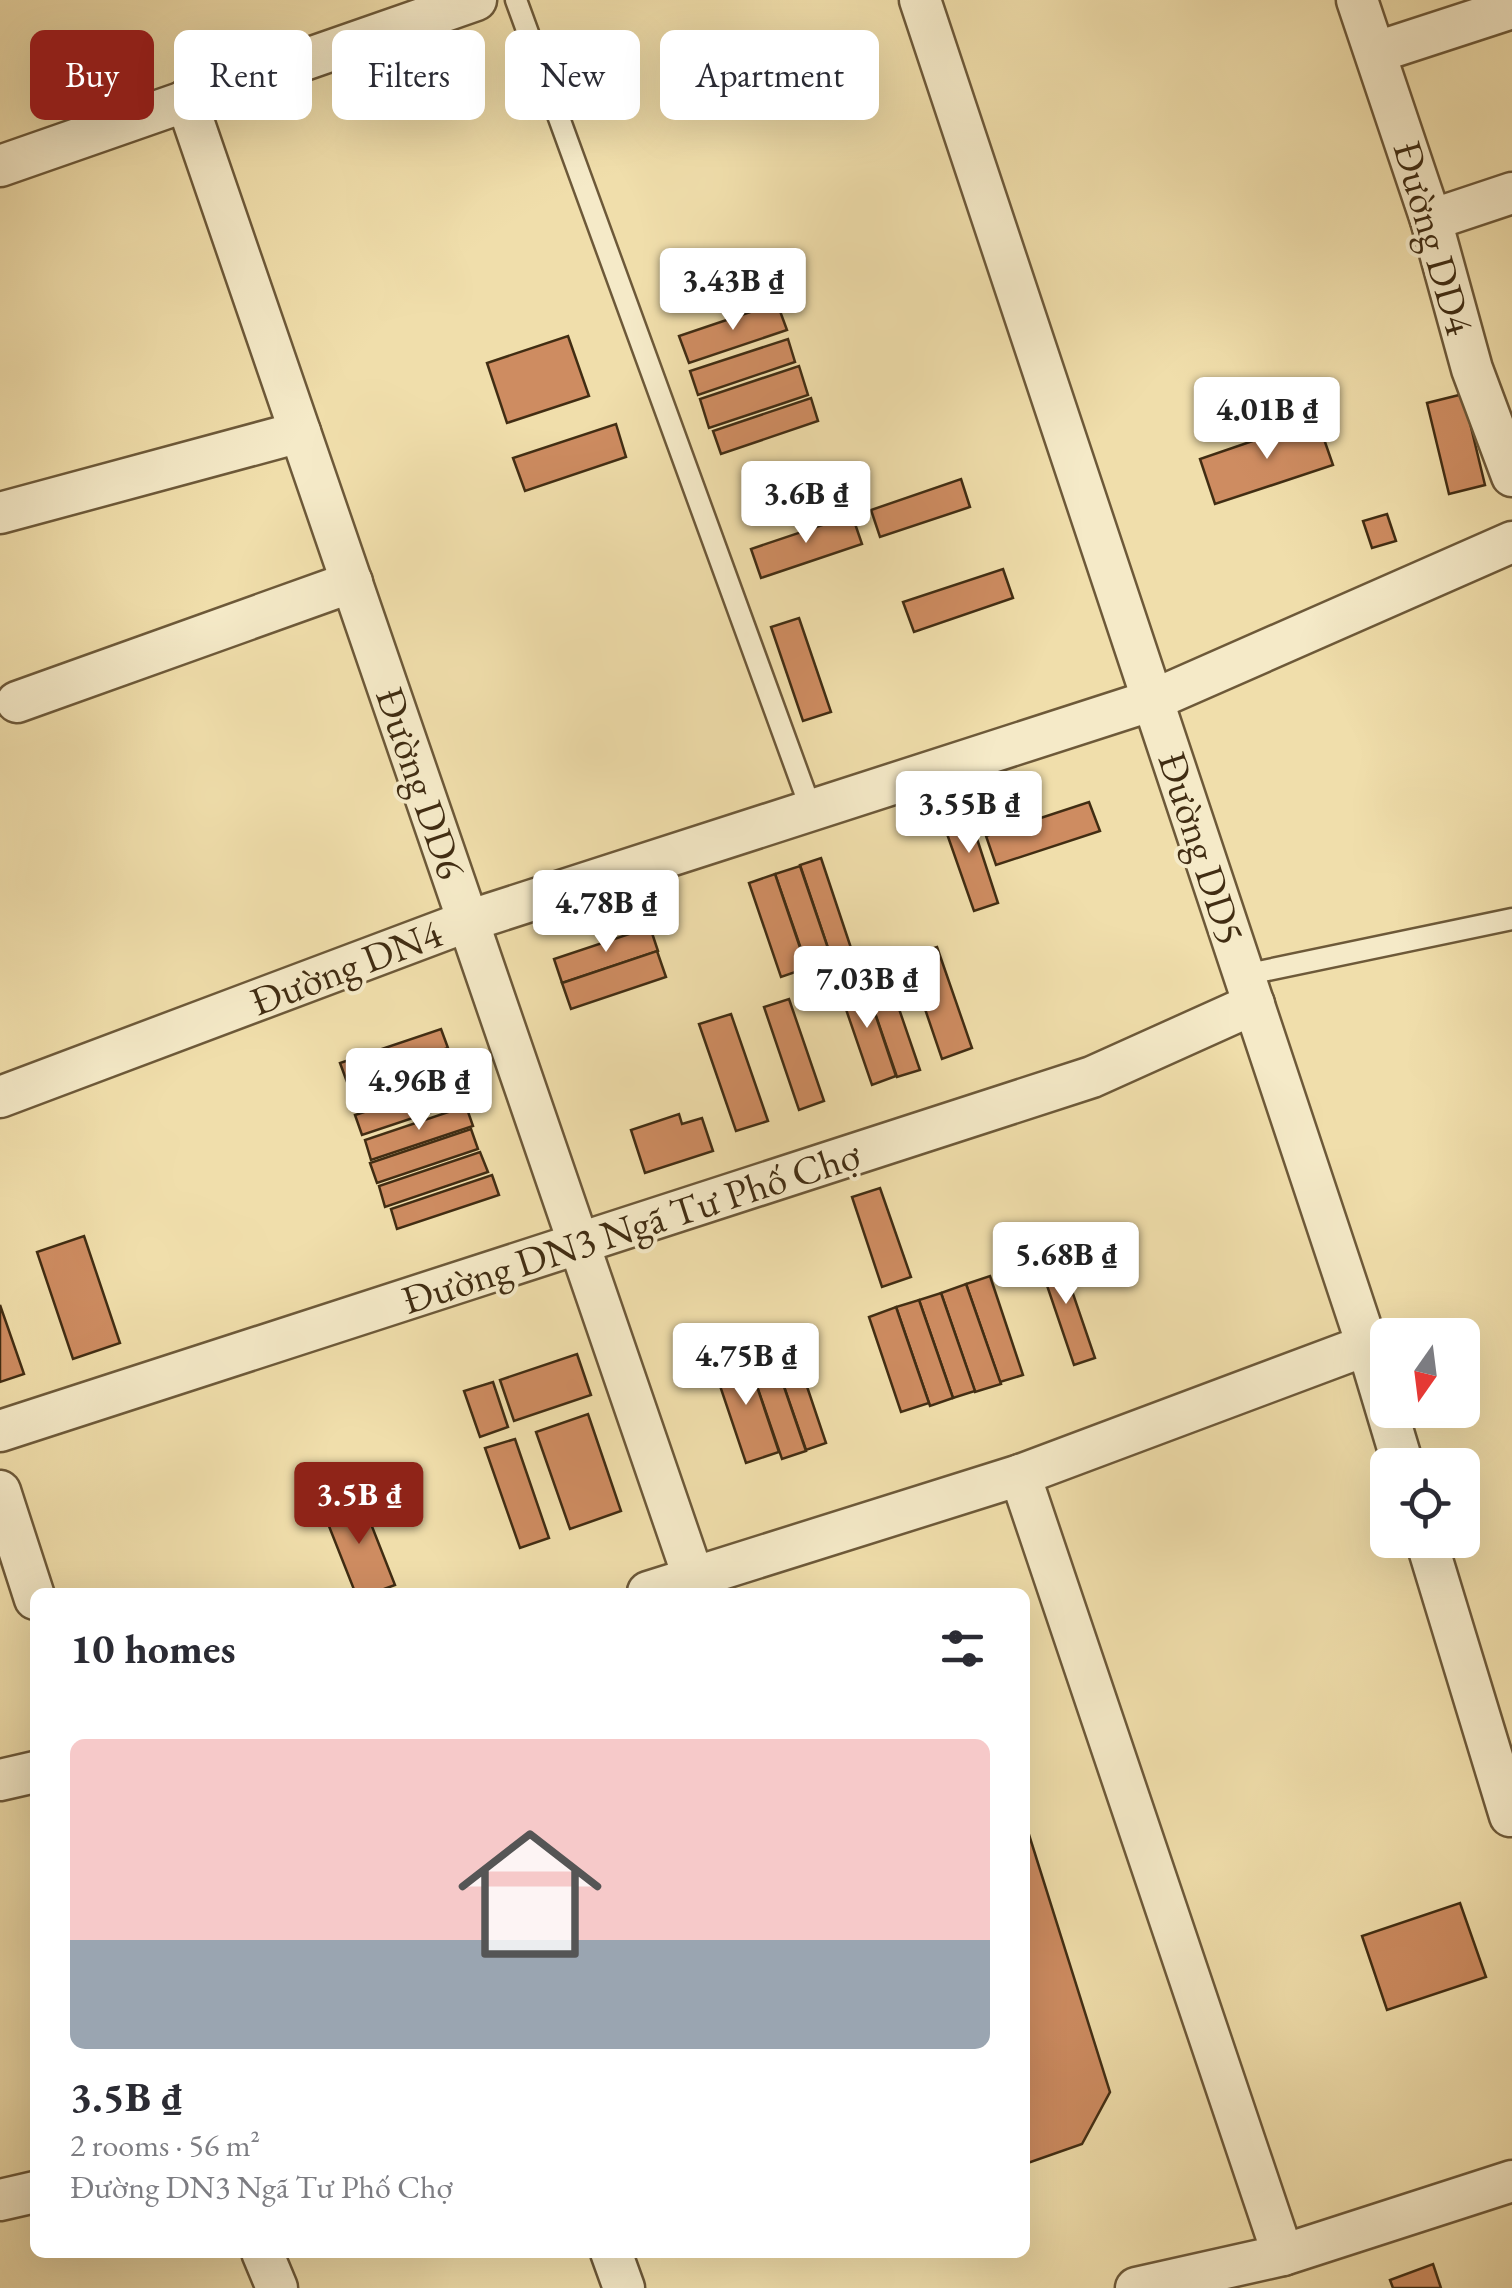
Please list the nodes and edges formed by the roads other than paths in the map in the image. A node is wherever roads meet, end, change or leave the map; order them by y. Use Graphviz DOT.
graph roads {
  1 [pos="476,0"];
  2 [pos="516,0"];
  3 [pos="920,0"];
  4 [pos="1357,0"];
  5 [pos="1512,8"];
  6 [pos="1377,52"];
  7 [pos="312,57"];
  8 [pos="174,104"];
  9 [pos="193,120"];
  10 [pos="0,166"];
  11 [pos="1512,193"];
  12 [pos="1431,220"];
  13 [pos="300,432"];
  14 [pos="1512,476"];
  15 [pos="0,513"];
  16 [pos="1512,542"];
  17 [pos="352,582"];
  18 [pos="1153,700"];
  19 [pos="17,702"];
  20 [pos="812,812"];
  21 [pos="1512,919"];
  22 [pos="468,922"];
  23 [pos="1249,990"];
  24 [pos="0,1096"];
  25 [pos="579,1244"];
  26 [pos="1366,1345"];
  27 [pos="0,1432"];
  28 [pos="1398,1448"];
  29 [pos="1020,1475"];
  30 [pos="0,1491"];
  31 [pos="1431,1558"];
  32 [pos="694,1579"];
  33 [pos="31,1588"];
  34 [pos="662,1588"];
  35 [pos="30,1773"];
  36 [pos="0,1780"];
  37 [pos="1510,1816"];
  38 [pos="1512,2181"];
  39 [pos="30,2193"];
  40 [pos="0,2200"];
  41 [pos="1283,2255"];
  42 [pos="264,2258"];
  43 [pos="614,2258"];
  44 [pos="277,2288"];
  45 [pos="624,2288"];
  46 [pos="1136,2288"];
  1 -- 7 [label="street"];
  2 -- 20 [label="lane"];
  3 -- 18 [label="street, Đường DD5"];
  4 -- 6 [label="street, Đường DD4"];
  5 -- 6 [label="street"];
  6 -- 12 [label="street, Đường DD4"];
  8 -- 10 [label="street"];
  9 -- 13 [label="street, Đường DD6"];
  11 -- 12 [label="street"];
  12 -- 14 [label="street, Đường DD4"];
  13 -- 15 [label="street"];
  13 -- 17 [label="street, Đường DD6"];
  16 -- 18 [label="street, Đường DN4"];
  17 -- 19 [label="street"];
  17 -- 22 [label="street, Đường DD6"];
  18 -- 20 [label="street, Đường DN4"];
  18 -- 23 [label="street, Đường DD5"];
  20 -- 22 [label="street, Đường DN4"];
  21 -- 23 [label="lane"];
  22 -- 24 [label="street, Đường DN4"];
  22 -- 25 [label="street, Đường DD6"];
  23 -- 25 [label="street, Đường DN3 Ngã Tư Phố Chợ"];
  23 -- 26 [label="street, Đường DD5"];
  25 -- 27 [label="street, Đường DN3 Ngã Tư Phố Chợ"];
  25 -- 32 [label="street, Đường DD6"];
  26 -- 28 [label="street, Đường DD5"];
  26 -- 29 [label="street"];
  29 -- 32 [label="street"];
  29 -- 41 [label="street"];
  30 -- 33 [label="street"];
  31 -- 37 [label="street"];
  32 -- 34 [label="street"];
  35 -- 36 [label="street"];
  38 -- 41 [label="street"];
  39 -- 40 [label="street"];
  41 -- 46 [label="street"];
  42 -- 44 [label="street"];
  43 -- 45 [label="street"];
}
